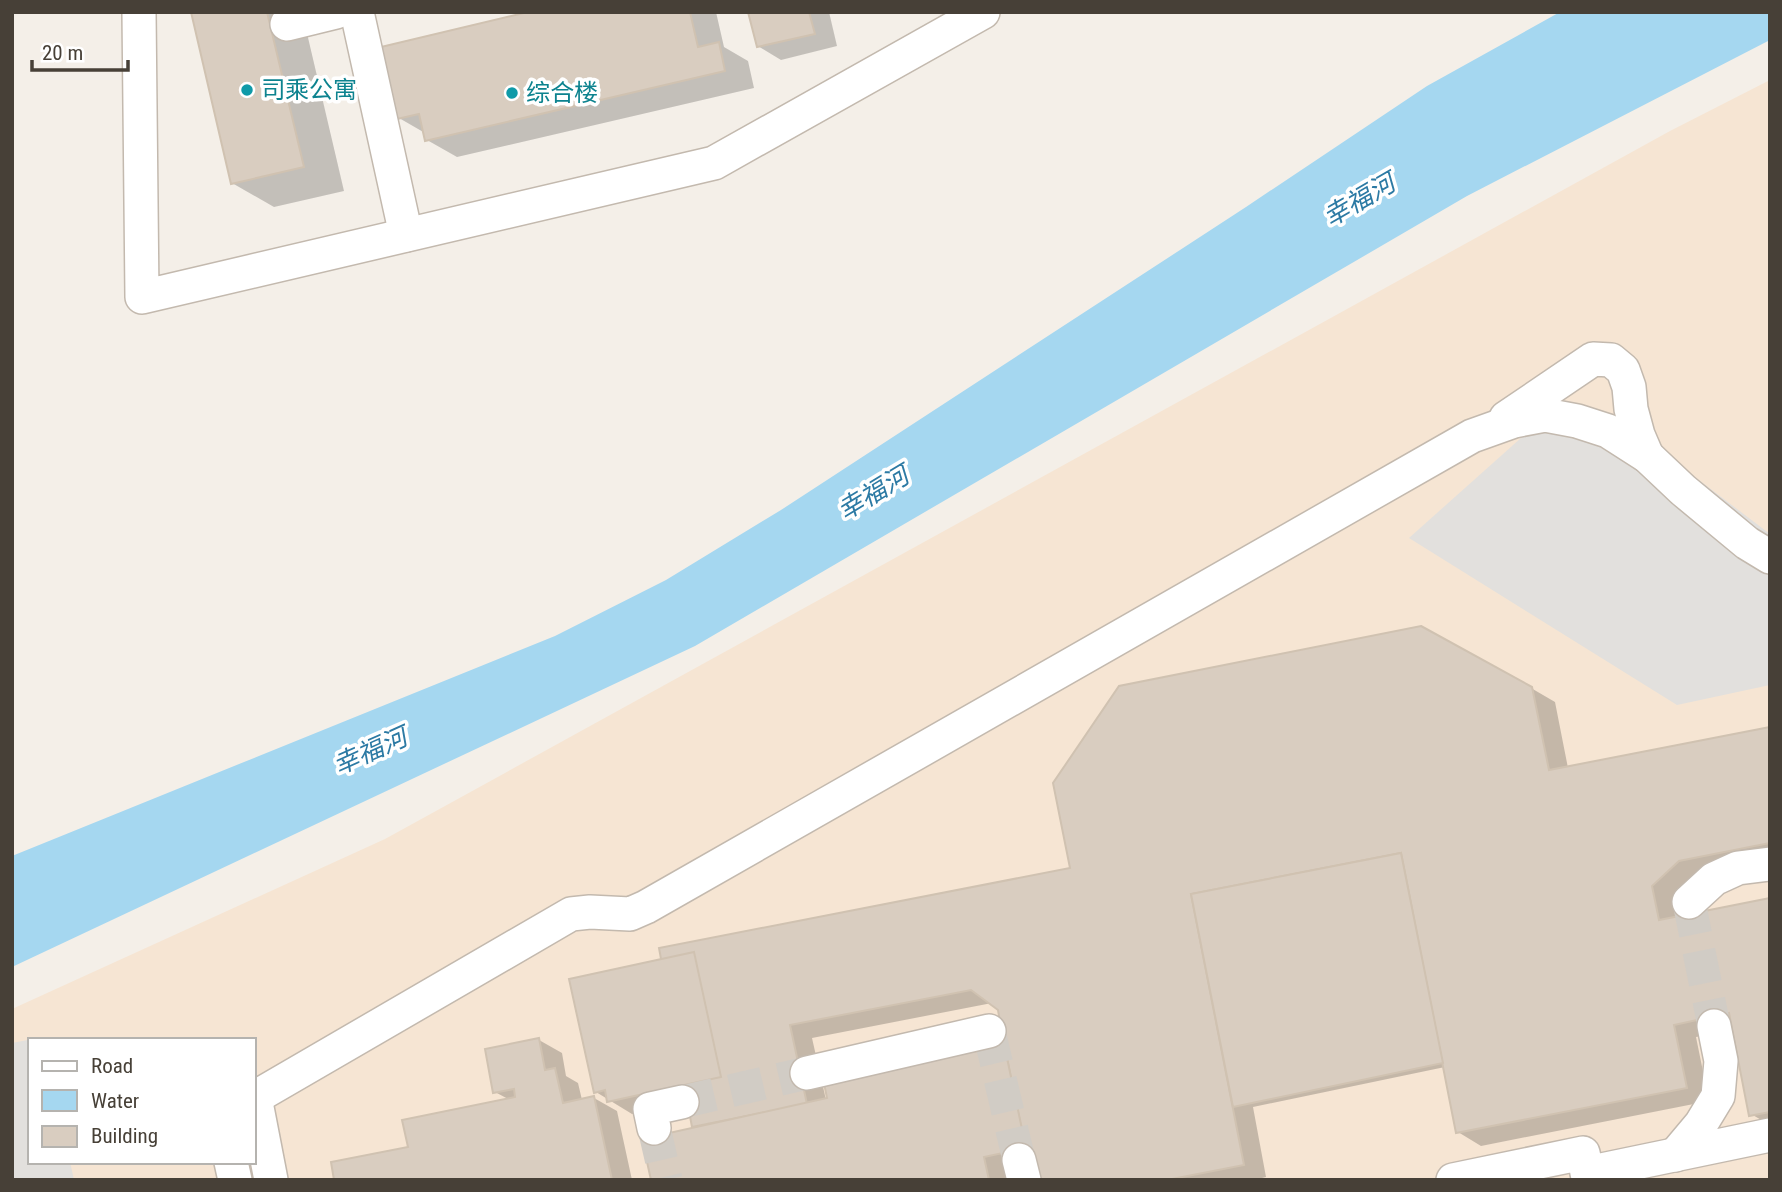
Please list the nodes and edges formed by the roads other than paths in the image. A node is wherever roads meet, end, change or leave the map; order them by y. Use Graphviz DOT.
graph roads {
  1 [pos="139,12"];
  2 [pos="336,12"];
  3 [pos="356,12"];
  4 [pos="966,17"];
  5 [pos="287,24"];
  6 [pos="406,235"];
  7 [pos="1489,430"];
  8 [pos="1647,456"];
  9 [pos="1770,557"];
  10 [pos="1770,864"];
  11 [pos="1689,902"];
  12 [pos="1714,1026"];
  13 [pos="989,1031"];
  14 [pos="807,1073"];
  15 [pos="256,1097"];
  16 [pos="682,1102"];
  17 [pos="256,1108"];
  18 [pos="654,1128"];
  19 [pos="1770,1135"];
  20 [pos="1675,1155"];
  21 [pos="1588,1177"];
  22 [pos="271,1180"];
  23 [pos="1453,1180"];
  1 -- 6 [label="street"];
  2 -- 5 [label="street"];
  3 -- 6 [label="street"];
  4 -- 6 [label="street"];
  7 -- 8 [label="street"];
  7 -- 8 [label="street"];
  7 -- 15 [label="street"];
  8 -- 9 [label="street"];
  10 -- 11 [label="street"];
  12 -- 20 [label="street"];
  13 -- 14 [label="street"];
  16 -- 18 [label="street"];
  17 -- 22 [label="street"];
  19 -- 20 [label="street"];
  20 -- 21 [label="street"];
  21 -- 23 [label="street"];
}
